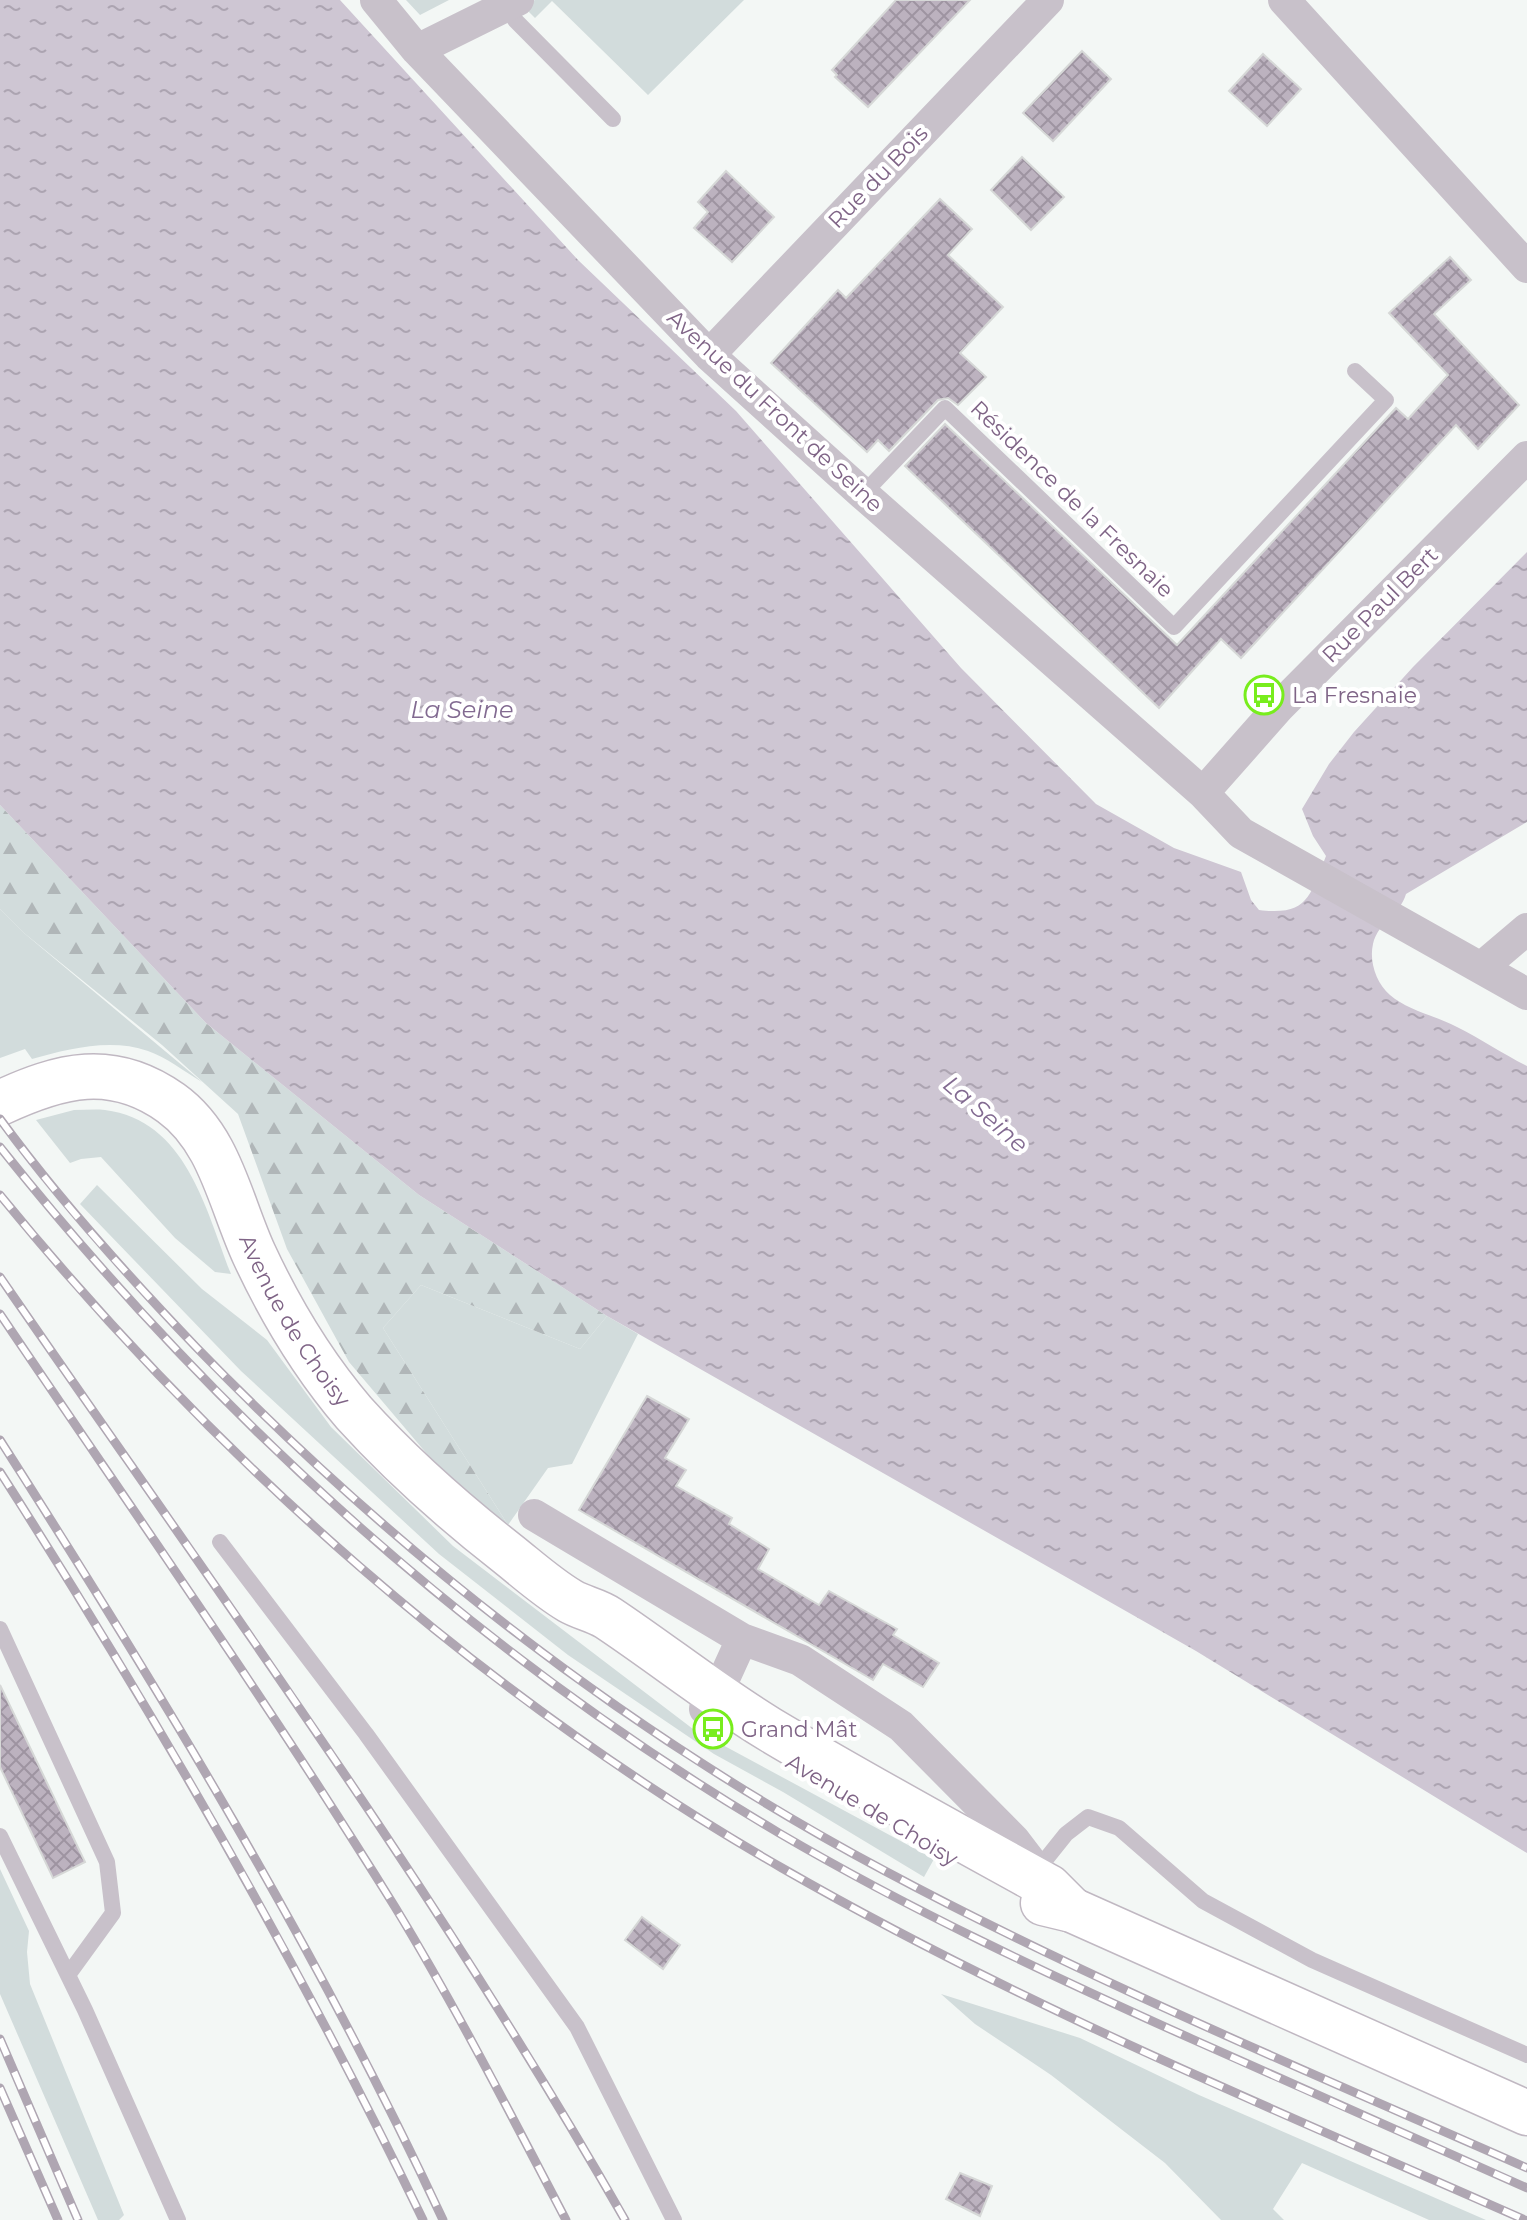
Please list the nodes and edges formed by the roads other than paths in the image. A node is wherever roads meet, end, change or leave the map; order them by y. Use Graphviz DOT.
graph roads {
  1 [pos="376,0"];
  2 [pos="1048,0"];
  3 [pos="1284,0"];
  4 [pos="513,3"];
  5 [pos="417,50"];
  6 [pos="613,119"];
  7 [pos="1527,267"];
  8 [pos="709,355"];
  9 [pos="1355,371"];
  10 [pos="1527,457"];
  11 [pos="863,494"];
  12 [pos="1203,793"];
  13 [pos="1527,929"];
  14 [pos="1481,968"];
  15 [pos="1527,994"];
  16 [pos="17,1095"];
  17 [pos="534,1515"];
  18 [pos="220,1542"];
  19 [pos="0,1629"];
  20 [pos="742,1639"];
  21 [pos="711,1701"];
  22 [pos="0,1836"];
  23 [pos="1053,1889"];
  24 [pos="68,1975"];
  25 [pos="1527,2055"];
  26 [pos="1527,2113"];
  27 [pos="178,2220"];
  28 [pos="674,2220"];
  1 -- 5 [label="street, Avenue du Front de Seine"];
  2 -- 8 [label="street, Rue du Bois"];
  3 -- 7 [label="street"];
  4 -- 5 [label="street"];
  4 -- 6 [label="lane"];
  5 -- 8 [label="street, Avenue du Front de Seine"];
  8 -- 11 [label="street, Avenue du Front de Seine"];
  9 -- 11 [label="lane, Résidence de la Fresnaie"];
  10 -- 12 [label="street, Rue Paul Bert"];
  11 -- 12 [label="street, Avenue du Front de Seine"];
  12 -- 14 [label="street, Avenue du Front de Seine"];
  13 -- 14 [label="street"];
  14 -- 15 [label="street"];
  16 -- 21 [label="main road, Avenue de Choisy"];
  17 -- 20 [label="street"];
  18 -- 28 [label="lane"];
  19 -- 24 [label="lane"];
  20 -- 21 [label="street"];
  20 -- 23 [label="street"];
  21 -- 23 [label="main road, Avenue de Choisy"];
  22 -- 24 [label="lane"];
  23 -- 25 [label="lane"];
  23 -- 26 [label="main road, Avenue de Choisy"];
  24 -- 27 [label="lane"];
}
